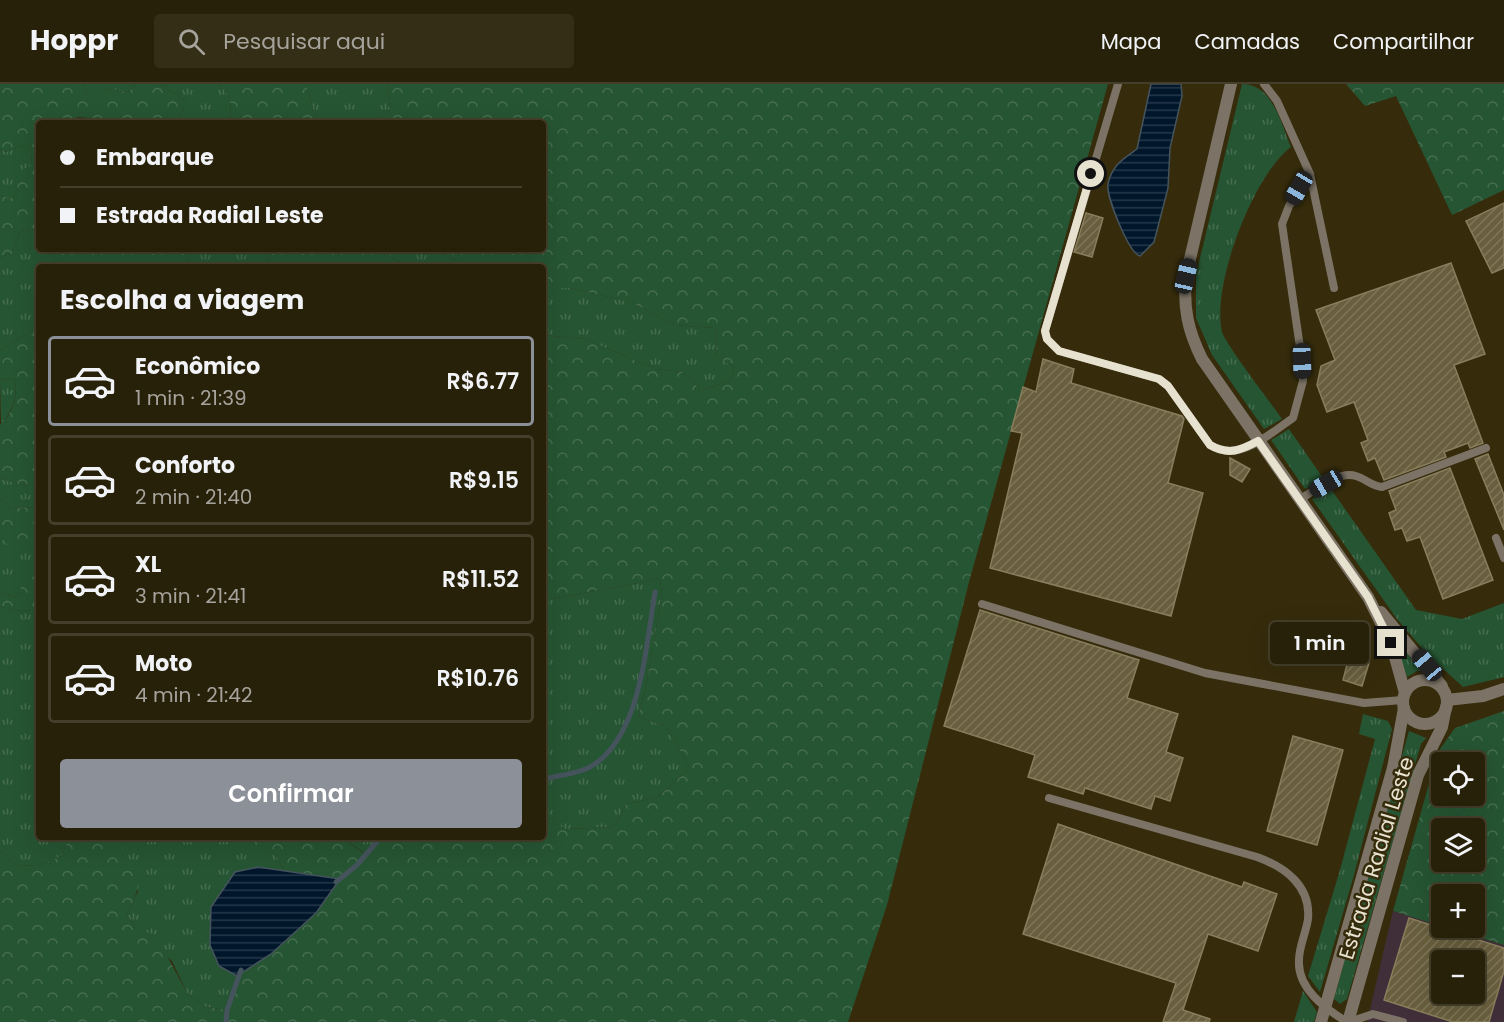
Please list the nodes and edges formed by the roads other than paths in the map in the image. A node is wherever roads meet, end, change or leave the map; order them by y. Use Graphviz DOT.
graph roads {
  1 [pos="1118,84"];
  2 [pos="1231,84"];
  3 [pos="1264,84"];
  4 [pos="1310,174"];
  5 [pos="1334,288"];
  6 [pos="1258,441"];
  7 [pos="1486,448"];
  8 [pos="1299,500"];
  9 [pos="1496,538"];
  10 [pos="1504,558"];
  11 [pos="1368,597"];
  12 [pos="982,604"];
  13 [pos="1504,689"];
  14 [pos="1404,700"];
  15 [pos="1446,700"];
  16 [pos="1048,798"];
  17 [pos="1325,1009"];
  18 [pos="1321,1022"];
  19 [pos="1348,1022"];
  20 [pos="1402,1022"];
  1 -- 6 [label="lane"];
  2 -- 6 [label="street, Estrada Radial Leste"];
  3 -- 4 [label="lane"];
  4 -- 5 [label="lane"];
  4 -- 6 [label="lane"];
  6 -- 8 [label="street, Estrada Radial Leste"];
  7 -- 8 [label="lane"];
  8 -- 11 [label="street, Estrada Radial Leste"];
  9 -- 10 [label="lane"];
  11 -- 14 [label="street, Estrada Radial Leste"];
  11 -- 15 [label="street"];
  12 -- 14 [label="lane"];
  13 -- 15 [label="street"];
  14 -- 15 [label="street"];
  14 -- 15 [label="street"];
  14 -- 17 [label="street, Estrada Radial Leste"];
  15 -- 19 [label="street, Estrada Radial Leste"];
  16 -- 17 [label="lane"];
  17 -- 18 [label="street, Estrada Radial Leste"];
  17 -- 19 [label="lane"];
  19 -- 20 [label="lane"];
}
